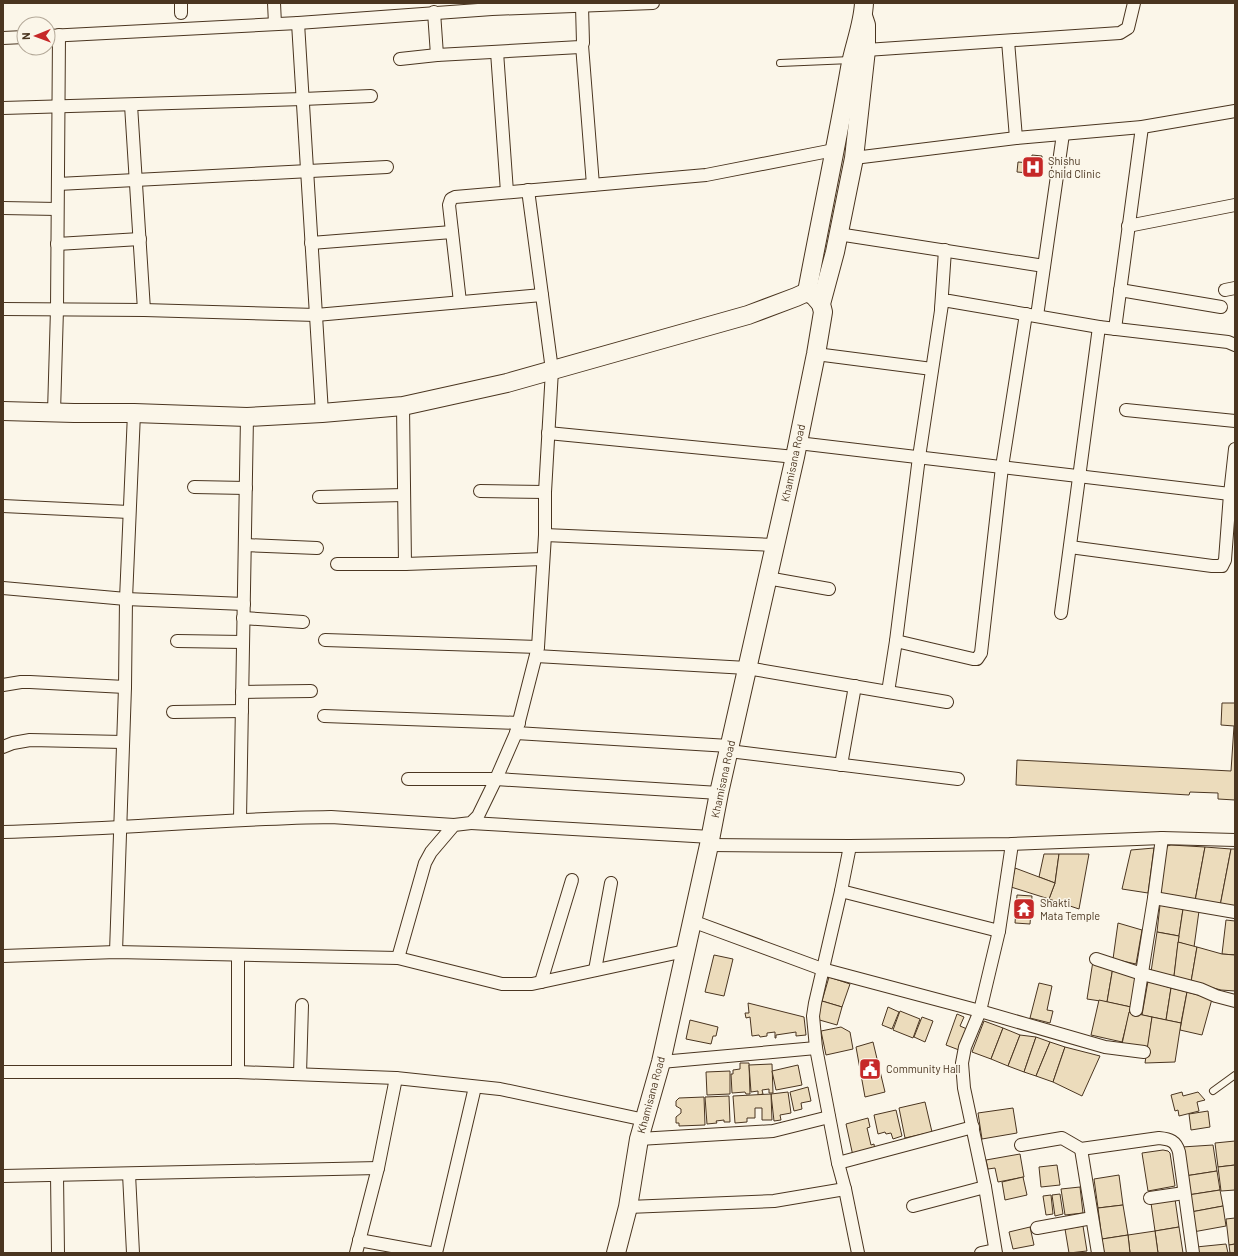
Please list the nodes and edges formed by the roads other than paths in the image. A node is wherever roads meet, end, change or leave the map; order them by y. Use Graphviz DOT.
graph roads {
  1 [pos="274,3"];
  2 [pos="653,3"];
  3 [pos="1134,3"];
  4 [pos="492,6"];
  5 [pos="582,6"];
  6 [pos="864,9"];
  7 [pos="434,12"];
  8 [pos="298,23"];
  9 [pos="275,24"];
  10 [pos="56,35"];
  11 [pos="16,37"];
  12 [pos="3,38"];
  13 [pos="1008,41"];
  14 [pos="582,45"];
  15 [pos="866,50"];
  16 [pos="497,52"];
  17 [pos="437,55"];
  18 [pos="55,56"];
  19 [pos="400,58"];
  20 [pos="852,60"];
  21 [pos="780,64"];
  22 [pos="372,96"];
  23 [pos="303,99"];
  24 [pos="131,104"];
  25 [pos="59,107"];
  26 [pos="3,108"];
  27 [pos="1235,111"];
  28 [pos="1142,127"];
  29 [pos="1063,134"];
  30 [pos="1016,138"];
  31 [pos="834,150"];
  32 [pos="854,158"];
  33 [pos="388,167"];
  34 [pos="307,171"];
  35 [pos="136,179"];
  36 [pos="58,184"];
  37 [pos="594,185"];
  38 [pos="528,190"];
  39 [pos="507,192"];
  40 [pos="1235,205"];
  41 [pos="3,208"];
  42 [pos="57,209"];
  43 [pos="1128,226"];
  44 [pos="452,232"];
  45 [pos="838,234"];
  46 [pos="140,239"];
  47 [pos="311,243"];
  48 [pos="57,244"];
  49 [pos="945,250"];
  50 [pos="1044,266"];
  51 [pos="1120,290"];
  52 [pos="807,292"];
  53 [pos="542,295"];
  54 [pos="460,302"];
  55 [pos="821,304"];
  56 [pos="1221,307"];
  57 [pos="3,309"];
  58 [pos="58,309"];
  59 [pos="144,310"];
  60 [pos="941,310"];
  61 [pos="316,314"];
  62 [pos="1031,315"];
  63 [pos="1099,326"];
  64 [pos="1114,329"];
  65 [pos="1235,345"];
  66 [pos="816,354"];
  67 [pos="932,369"];
  68 [pos="552,370"];
  69 [pos="403,406"];
  70 [pos="1126,410"];
  71 [pos="3,411"];
  72 [pos="54,412"];
  73 [pos="134,413"];
  74 [pos="322,413"];
  75 [pos="247,417"];
  76 [pos="1235,421"];
  77 [pos="548,433"];
  78 [pos="1235,449"];
  79 [pos="796,450"];
  80 [pos="919,457"];
  81 [pos="1002,467"];
  82 [pos="1079,476"];
  83 [pos="194,487"];
  84 [pos="246,488"];
  85 [pos="480,491"];
  86 [pos="545,492"];
  87 [pos="1230,494"];
  88 [pos="404,495"];
  89 [pos="319,497"];
  90 [pos="3,506"];
  91 [pos="129,512"];
  92 [pos="545,535"];
  93 [pos="245,545"];
  94 [pos="774,545"];
  95 [pos="1070,547"];
  96 [pos="317,548"];
  97 [pos="543,559"];
  98 [pos="337,564"];
  99 [pos="405,564"];
  100 [pos="767,578"];
  101 [pos="3,588"];
  102 [pos="829,589"];
  103 [pos="126,599"];
  104 [pos="244,604"];
  105 [pos="1061,612"];
  106 [pos="243,618"];
  107 [pos="302,622"];
  108 [pos="325,640"];
  109 [pos="177,641"];
  110 [pos="896,641"];
  111 [pos="243,642"];
  112 [pos="537,652"];
  113 [pos="747,668"];
  114 [pos="3,685"];
  115 [pos="855,686"];
  116 [pos="125,687"];
  117 [pos="242,692"];
  118 [pos="311,692"];
  119 [pos="888,692"];
  120 [pos="947,702"];
  121 [pos="242,711"];
  122 [pos="173,712"];
  123 [pos="324,716"];
  124 [pos="517,728"];
  125 [pos="123,742"];
  126 [pos="3,747"];
  127 [pos="729,749"];
  128 [pos="841,765"];
  129 [pos="408,779"];
  130 [pos="496,779"];
  131 [pos="958,779"];
  132 [pos="719,793"];
  133 [pos="240,819"];
  134 [pos="471,823"];
  135 [pos="454,825"];
  136 [pos="120,827"];
  137 [pos="3,832"];
  138 [pos="1162,838"];
  139 [pos="1235,840"];
  140 [pos="710,841"];
  141 [pos="1012,844"];
  142 [pos="850,846"];
  143 [pos="572,880"];
  144 [pos="611,883"];
  145 [pos="841,891"];
  146 [pos="1154,898"];
  147 [pos="1235,912"];
  148 [pos="692,921"];
  149 [pos="999,931"];
  150 [pos="685,951"];
  151 [pos="116,952"];
  152 [pos="238,955"];
  153 [pos="3,956"];
  154 [pos="398,958"];
  155 [pos="1096,959"];
  156 [pos="822,969"];
  157 [pos="595,970"];
  158 [pos="1142,974"];
  159 [pos="541,982"];
  160 [pos="1235,1001"];
  161 [pos="302,1005"];
  162 [pos="1136,1010"];
  163 [pos="980,1011"];
  164 [pos="816,1048"];
  165 [pos="1144,1052"];
  166 [pos="661,1062"];
  167 [pos="3,1072"];
  168 [pos="238,1072"];
  169 [pos="300,1074"];
  170 [pos="1235,1075"];
  171 [pos="396,1078"];
  172 [pos="475,1087"];
  173 [pos="1213,1091"];
  174 [pos="829,1117"];
  175 [pos="645,1120"];
  176 [pos="973,1126"];
  177 [pos="639,1139"];
  178 [pos="1021,1145"];
  179 [pos="1081,1149"];
  180 [pos="838,1163"];
  181 [pos="378,1168"];
  182 [pos="129,1174"];
  183 [pos="57,1175"];
  184 [pos="3,1176"];
  185 [pos="985,1187"];
  186 [pos="846,1189"];
  187 [pos="1184,1193"];
  188 [pos="1150,1198"];
  189 [pos="628,1206"];
  190 [pos="913,1206"];
  191 [pos="1092,1218"];
  192 [pos="1037,1228"];
  193 [pos="359,1240"];
  194 [pos="996,1252"];
  195 [pos="58,1253"];
  196 [pos="133,1253"];
  197 [pos="356,1253"];
  198 [pos="430,1253"];
  199 [pos="436,1253"];
  200 [pos="616,1253"];
  201 [pos="858,1253"];
  202 [pos="981,1253"];
  203 [pos="1098,1253"];
  204 [pos="1193,1253"];
  1 -- 9 [label="street"];
  2 -- 5 [label="street"];
  3 -- 13 [label="street"];
  4 -- 5 [label="street"];
  4 -- 7 [label="street"];
  5 -- 14 [label="street"];
  6 -- 15 [label="street, Khamisana Road"];
  6 -- 20 [label="street"];
  7 -- 8 [label="street"];
  7 -- 17 [label="street"];
  8 -- 9 [label="street"];
  8 -- 23 [label="street"];
  9 -- 10 [label="street"];
  11 -- 12 [label="street"];
  13 -- 15 [label="street"];
  13 -- 30 [label="street"];
  14 -- 16 [label="street"];
  14 -- 37 [label="street"];
  15 -- 32 [label="street, Khamisana Road"];
  16 -- 17 [label="street"];
  16 -- 39 [label="street"];
  17 -- 19 [label="street"];
  18 -- 25 [label="street"];
  20 -- 21 [label="lane"];
  20 -- 31 [label="street"];
  22 -- 23 [label="street"];
  23 -- 24 [label="street"];
  23 -- 34 [label="street"];
  24 -- 25 [label="street"];
  24 -- 35 [label="street"];
  25 -- 26 [label="street"];
  25 -- 36 [label="street"];
  27 -- 28 [label="street"];
  28 -- 29 [label="street"];
  28 -- 43 [label="street"];
  29 -- 30 [label="street"];
  29 -- 50 [label="street"];
  30 -- 32 [label="street"];
  31 -- 37 [label="street"];
  31 -- 52 [label="street"];
  32 -- 45 [label="street, Khamisana Road"];
  33 -- 34 [label="street"];
  34 -- 35 [label="street"];
  34 -- 47 [label="street"];
  35 -- 36 [label="street"];
  35 -- 46 [label="street"];
  36 -- 42 [label="street"];
  37 -- 38 [label="street"];
  38 -- 39 [label="street"];
  38 -- 53 [label="street"];
  39 -- 44 [label="street"];
  40 -- 43 [label="street"];
  41 -- 42 [label="street"];
  42 -- 48 [label="street"];
  43 -- 51 [label="street"];
  44 -- 47 [label="street"];
  44 -- 54 [label="street"];
  45 -- 49 [label="street"];
  45 -- 55 [label="street, Khamisana Road"];
  46 -- 48 [label="street"];
  46 -- 59 [label="street"];
  47 -- 61 [label="street"];
  48 -- 58 [label="street"];
  49 -- 50 [label="street"];
  49 -- 60 [label="street"];
  50 -- 62 [label="street"];
  51 -- 56 [label="street"];
  51 -- 64 [label="street"];
  52 -- 55 [label="street"];
  52 -- 68 [label="street"];
  53 -- 54 [label="street"];
  53 -- 68 [label="street"];
  54 -- 61 [label="street"];
  55 -- 66 [label="street, Khamisana Road"];
  57 -- 58 [label="street"];
  58 -- 59 [label="street"];
  58 -- 72 [label="street"];
  59 -- 61 [label="street"];
  60 -- 62 [label="street"];
  60 -- 67 [label="street"];
  61 -- 74 [label="street"];
  62 -- 63 [label="street"];
  62 -- 81 [label="street"];
  63 -- 64 [label="street"];
  63 -- 82 [label="street"];
  64 -- 65 [label="street"];
  66 -- 67 [label="street"];
  66 -- 79 [label="street, Khamisana Road"];
  67 -- 80 [label="street"];
  68 -- 69 [label="street"];
  68 -- 77 [label="street"];
  69 -- 74 [label="street"];
  69 -- 88 [label="street"];
  70 -- 76 [label="street"];
  71 -- 72 [label="street"];
  72 -- 73 [label="street"];
  73 -- 75 [label="street"];
  73 -- 91 [label="street"];
  74 -- 75 [label="street"];
  75 -- 84 [label="street"];
  77 -- 79 [label="street"];
  77 -- 86 [label="street"];
  78 -- 87 [label="street"];
  79 -- 80 [label="street"];
  79 -- 94 [label="street, Khamisana Road"];
  80 -- 81 [label="street"];
  80 -- 110 [label="street"];
  81 -- 82 [label="street"];
  81 -- 110 [label="street"];
  82 -- 87 [label="street"];
  82 -- 95 [label="street"];
  83 -- 84 [label="street"];
  84 -- 93 [label="street"];
  85 -- 86 [label="street"];
  86 -- 92 [label="street"];
  87 -- 95 [label="street"];
  88 -- 89 [label="street"];
  88 -- 99 [label="street"];
  90 -- 91 [label="street"];
  91 -- 103 [label="street"];
  92 -- 94 [label="street"];
  92 -- 97 [label="street"];
  93 -- 96 [label="street"];
  93 -- 104 [label="street"];
  94 -- 100 [label="street, Khamisana Road"];
  95 -- 105 [label="street"];
  97 -- 99 [label="street"];
  97 -- 112 [label="street"];
  98 -- 99 [label="street"];
  100 -- 102 [label="street"];
  100 -- 113 [label="street, Khamisana Road"];
  101 -- 103 [label="street"];
  103 -- 104 [label="street"];
  103 -- 116 [label="street"];
  104 -- 106 [label="street"];
  106 -- 107 [label="street"];
  106 -- 111 [label="street"];
  108 -- 112 [label="street"];
  109 -- 111 [label="street"];
  110 -- 119 [label="street"];
  111 -- 117 [label="street"];
  112 -- 113 [label="street"];
  112 -- 124 [label="street"];
  113 -- 115 [label="street"];
  113 -- 127 [label="street, Khamisana Road"];
  114 -- 116 [label="street"];
  115 -- 119 [label="street"];
  115 -- 128 [label="street"];
  116 -- 125 [label="street"];
  117 -- 118 [label="street"];
  117 -- 121 [label="street"];
  119 -- 120 [label="street"];
  121 -- 122 [label="street"];
  121 -- 133 [label="street"];
  123 -- 124 [label="street"];
  124 -- 127 [label="street"];
  124 -- 130 [label="street"];
  125 -- 126 [label="street"];
  125 -- 136 [label="street"];
  127 -- 128 [label="street"];
  127 -- 132 [label="street, Khamisana Road"];
  128 -- 131 [label="street"];
  129 -- 130 [label="street"];
  130 -- 132 [label="street"];
  130 -- 134 [label="street"];
  132 -- 140 [label="street, Khamisana Road"];
  133 -- 135 [label="street"];
  133 -- 136 [label="street"];
  134 -- 135 [label="street"];
  134 -- 140 [label="street"];
  135 -- 154 [label="street"];
  136 -- 137 [label="street"];
  136 -- 151 [label="street"];
  138 -- 139 [label="street"];
  138 -- 141 [label="street"];
  138 -- 146 [label="street"];
  140 -- 142 [label="street"];
  140 -- 148 [label="street, Khamisana Road"];
  141 -- 142 [label="street"];
  141 -- 149 [label="street"];
  142 -- 145 [label="street"];
  143 -- 159 [label="street"];
  144 -- 157 [label="street"];
  145 -- 149 [label="street"];
  145 -- 156 [label="street"];
  146 -- 147 [label="street"];
  146 -- 158 [label="street"];
  148 -- 150 [label="street, Khamisana Road"];
  148 -- 156 [label="street"];
  149 -- 163 [label="street"];
  150 -- 157 [label="street"];
  150 -- 166 [label="street, Khamisana Road"];
  151 -- 152 [label="street"];
  151 -- 153 [label="street"];
  152 -- 154 [label="street"];
  152 -- 168 [label="street"];
  154 -- 159 [label="street"];
  155 -- 158 [label="street"];
  156 -- 163 [label="street"];
  156 -- 164 [label="street"];
  157 -- 159 [label="street"];
  158 -- 160 [label="street"];
  158 -- 162 [label="street"];
  161 -- 169 [label="street"];
  163 -- 165 [label="street"];
  163 -- 176 [label="street"];
  164 -- 166 [label="street"];
  164 -- 174 [label="street"];
  166 -- 175 [label="street, Khamisana Road"];
  167 -- 168 [label="street"];
  168 -- 169 [label="street"];
  169 -- 171 [label="street"];
  170 -- 173 [label="lane"];
  171 -- 172 [label="street"];
  171 -- 181 [label="street"];
  172 -- 175 [label="street"];
  172 -- 199 [label="street"];
  174 -- 177 [label="street"];
  174 -- 180 [label="street"];
  175 -- 177 [label="street, Khamisana Road"];
  176 -- 180 [label="street"];
  176 -- 185 [label="street"];
  177 -- 189 [label="street, Khamisana Road"];
  178 -- 179 [label="street"];
  179 -- 187 [label="street"];
  179 -- 191 [label="street"];
  180 -- 186 [label="street"];
  181 -- 182 [label="street"];
  181 -- 193 [label="street"];
  182 -- 183 [label="street"];
  182 -- 196 [label="street"];
  183 -- 184 [label="street"];
  183 -- 195 [label="street"];
  185 -- 190 [label="street"];
  185 -- 194 [label="street"];
  186 -- 189 [label="street"];
  186 -- 201 [label="street"];
  187 -- 188 [label="street"];
  187 -- 204 [label="street"];
  189 -- 200 [label="street, Khamisana Road"];
  191 -- 192 [label="street"];
  191 -- 203 [label="street"];
  193 -- 197 [label="street"];
  193 -- 198 [label="street"];
  194 -- 202 [label="street"];
}
